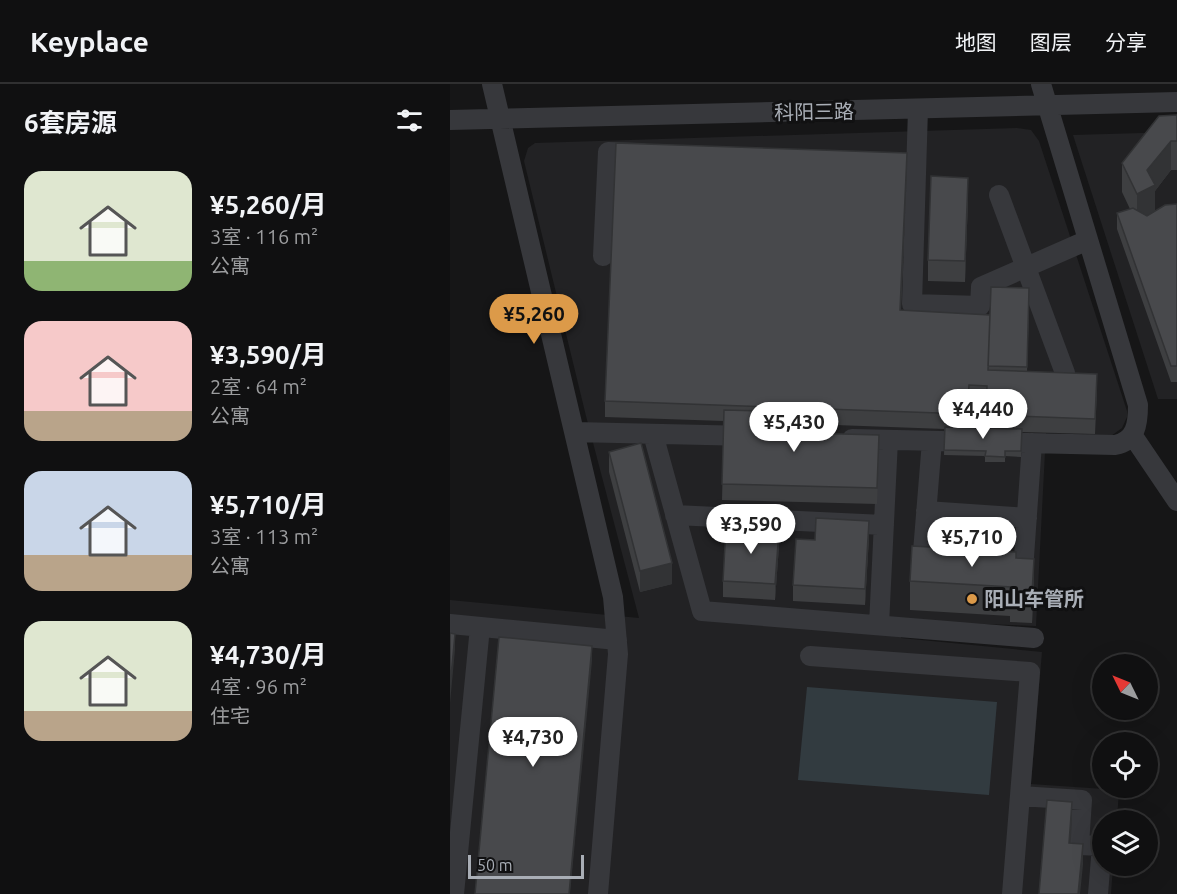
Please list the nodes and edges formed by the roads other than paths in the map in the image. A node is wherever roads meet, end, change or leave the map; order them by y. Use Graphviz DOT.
graph roads {
  1 [pos="492,84"];
  2 [pos="1041,84"];
  3 [pos="1177,102"];
  4 [pos="1048,105"];
  5 [pos="918,109"];
  6 [pos="500,119"];
  7 [pos="450,120"];
  8 [pos="655,154"];
  9 [pos="857,162"];
  10 [pos="916,165"];
  11 [pos="999,195"];
  12 [pos="1088,240"];
  13 [pos="603,256"];
  14 [pos="1025,268"];
  15 [pos="1065,373"];
  16 [pos="574,432"];
  17 [pos="653,434"];
  18 [pos="770,436"];
  19 [pos="1133,436"];
  20 [pos="829,438"];
  21 [pos="888,440"];
  22 [pos="932,441"];
  23 [pos="1032,443"];
  24 [pos="1177,501"];
  25 [pos="926,511"];
  26 [pos="675,515"];
  27 [pos="1027,518"];
  28 [pos="884,525"];
  29 [pos="945,566"];
  30 [pos="990,569"];
  31 [pos="450,624"];
  32 [pos="879,625"];
  33 [pos="480,627"];
  34 [pos="1034,638"];
  35 [pos="617,640"];
  36 [pos="810,656"];
  37 [pos="1020,796"];
  38 [pos="453,894"];
  39 [pos="598,894"];
  40 [pos="1012,894"];
  41 [pos="1098,894"];
  1 -- 6 [label="street"];
  2 -- 4 [label="street"];
  3 -- 4 [label="street, 科阳三路"];
  4 -- 5 [label="street, 科阳三路"];
  4 -- 12 [label="street"];
  5 -- 6 [label="street, 科阳三路"];
  5 -- 10 [label="street"];
  6 -- 7 [label="street, 科阳三路"];
  6 -- 16 [label="street"];
  8 -- 13 [label="street"];
  9 -- 10 [label="street"];
  10 -- 14 [label="street"];
  11 -- 14 [label="street"];
  12 -- 14 [label="street"];
  12 -- 19 [label="street"];
  14 -- 15 [label="street"];
  16 -- 17 [label="street"];
  16 -- 35 [label="street"];
  17 -- 18 [label="street"];
  17 -- 26 [label="street"];
  19 -- 23 [label="street"];
  19 -- 24 [label="street"];
  20 -- 21 [label="street"];
  21 -- 22 [label="street"];
  21 -- 28 [label="street"];
  22 -- 23 [label="street"];
  22 -- 25 [label="street"];
  23 -- 27 [label="street"];
  25 -- 27 [label="street"];
  25 -- 29 [label="street"];
  26 -- 28 [label="street"];
  26 -- 32 [label="street"];
  27 -- 30 [label="street"];
  28 -- 32 [label="street"];
  31 -- 33 [label="street"];
  32 -- 34 [label="street"];
  33 -- 35 [label="street"];
  33 -- 38 [label="street"];
  35 -- 39 [label="street"];
  36 -- 37 [label="street"];
  37 -- 40 [label="street"];
  37 -- 41 [label="street"];
}
